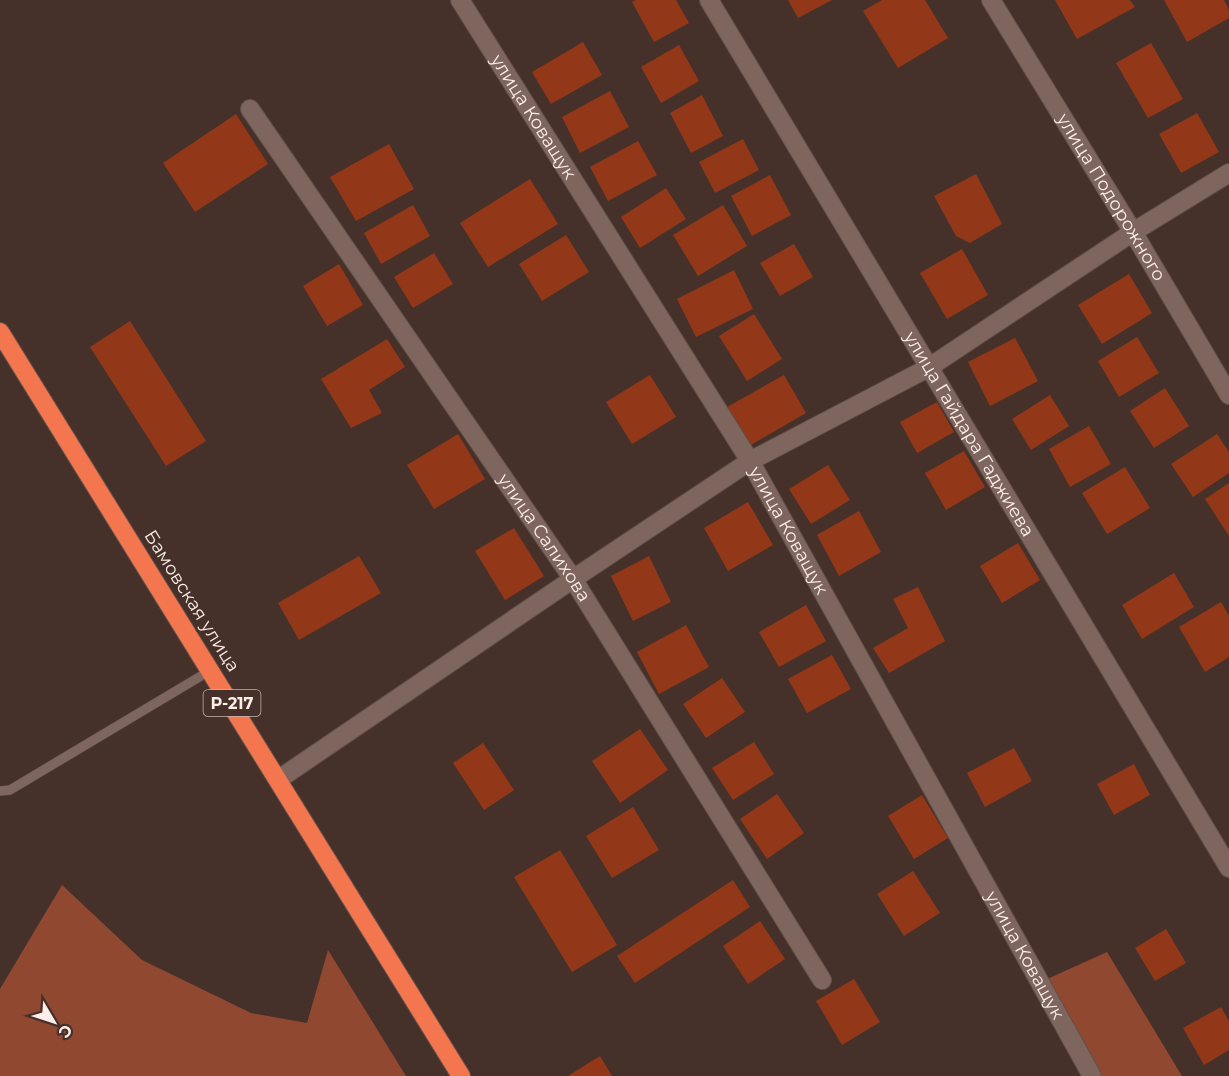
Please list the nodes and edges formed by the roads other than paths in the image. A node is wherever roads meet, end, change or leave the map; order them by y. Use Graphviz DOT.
graph roads {
  1 [pos="460,0"];
  2 [pos="708,0"];
  3 [pos="991,0"];
  4 [pos="250,109"];
  5 [pos="1229,173"];
  6 [pos="1133,232"];
  7 [pos="0,332"];
  8 [pos="928,368"];
  9 [pos="1229,395"];
  10 [pos="750,461"];
  11 [pos="573,579"];
  12 [pos="211,670"];
  13 [pos="279,779"];
  14 [pos="0,791"];
  15 [pos="1229,868"];
  16 [pos="822,980"];
  17 [pos="461,1076"];
  18 [pos="1092,1076"];
  1 -- 10 [label="street, улица Коващук"];
  2 -- 8 [label="street, улица Гайдара Гаджиева"];
  3 -- 6 [label="street, улица Подорожного"];
  4 -- 11 [label="street, улица Салихова"];
  5 -- 6 [label="street"];
  6 -- 8 [label="street"];
  6 -- 9 [label="street, улица Подорожного"];
  7 -- 12 [label="highway, Бамовская улица / Р-217"];
  8 -- 10 [label="street"];
  8 -- 15 [label="street, улица Гайдара Гаджиева"];
  10 -- 11 [label="street"];
  10 -- 18 [label="street, улица Коващук"];
  11 -- 13 [label="street"];
  11 -- 16 [label="street, улица Салихова"];
  12 -- 13 [label="highway, Бамовская улица / Р-217"];
  12 -- 14 [label="lane"];
  13 -- 17 [label="highway, Бамовская улица / Р-217"];
}
